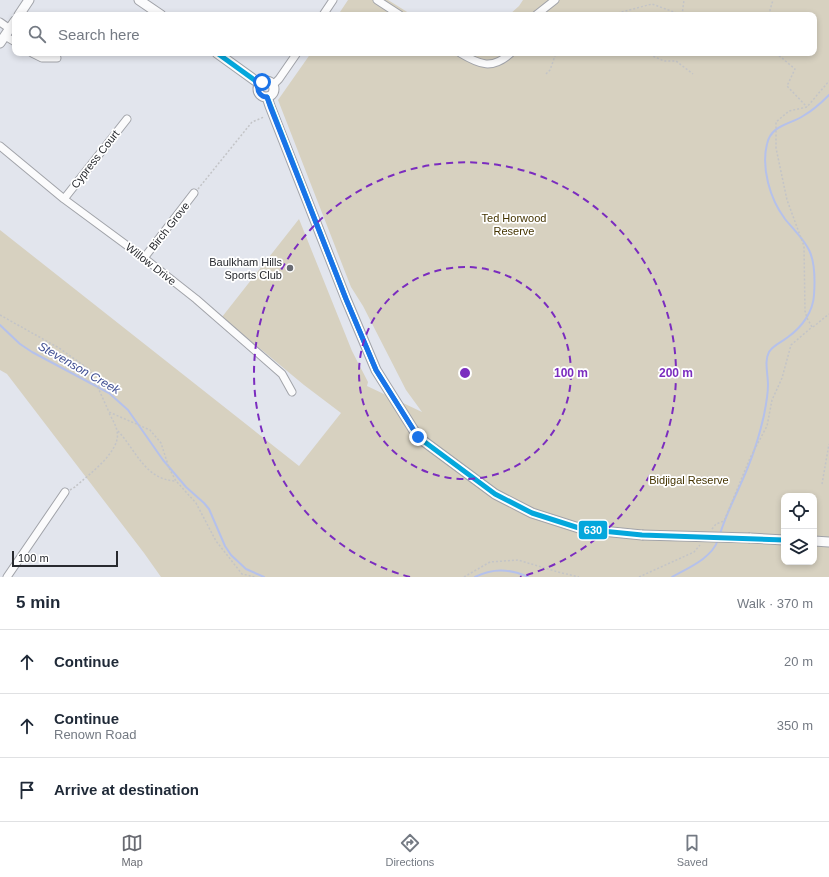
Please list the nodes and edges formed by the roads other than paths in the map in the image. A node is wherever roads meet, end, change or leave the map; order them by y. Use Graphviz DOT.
graph roads {
  1 [pos="29,0"];
  2 [pos="139,0"];
  3 [pos="377,0"];
  4 [pos="555,0"];
  5 [pos="332,1"];
  6 [pos="21,12"];
  7 [pos="157,12"];
  8 [pos="325,12"];
  9 [pos="395,12"];
  10 [pos="540,12"];
  11 [pos="0,22"];
  12 [pos="12,26"];
  13 [pos="5,36"];
  14 [pos="38,56"];
  15 [pos="221,56"];
  16 [pos="295,56"];
  17 [pos="464,56"];
  18 [pos="508,56"];
  19 [pos="57,58"];
  20 [pos="260,84"];
  21 [pos="273,85"];
  22 [pos="267,97"];
  23 [pos="127,119"];
  24 [pos="0,146"];
  25 [pos="194,193"];
  26 [pos="64,199"];
  27 [pos="144,258"];
  28 [pos="292,392"];
  29 [pos="65,492"];
  30 [pos="781,540"];
  31 [pos="817,542"];
  32 [pos="829,542"];
  33 [pos="7,577"];
  1 -- 6 [label="main road"];
  2 -- 7 [label="main road"];
  3 -- 9 [label="street"];
  4 -- 10 [label="street"];
  5 -- 8 [label="street"];
  11 -- 13 [label="street"];
  12 -- 13 [label="main road"];
  14 -- 19 [label="street"];
  15 -- 20 [label="main road"];
  16 -- 21 [label="street"];
  17 -- 18 [label="street"];
  20 -- 21 [label="main road"];
  20 -- 22 [label="main road"];
  21 -- 22 [label="main road"];
  22 -- 30 [label="main road, bridge"];
  23 -- 26 [label="street, Cypress Court"];
  24 -- 26 [label="street, Willow Drive"];
  25 -- 27 [label="street, Birch Grove"];
  26 -- 27 [label="street, Willow Drive"];
  27 -- 28 [label="street, Willow Drive"];
  29 -- 33 [label="street"];
  31 -- 32 [label="main road"];
}
